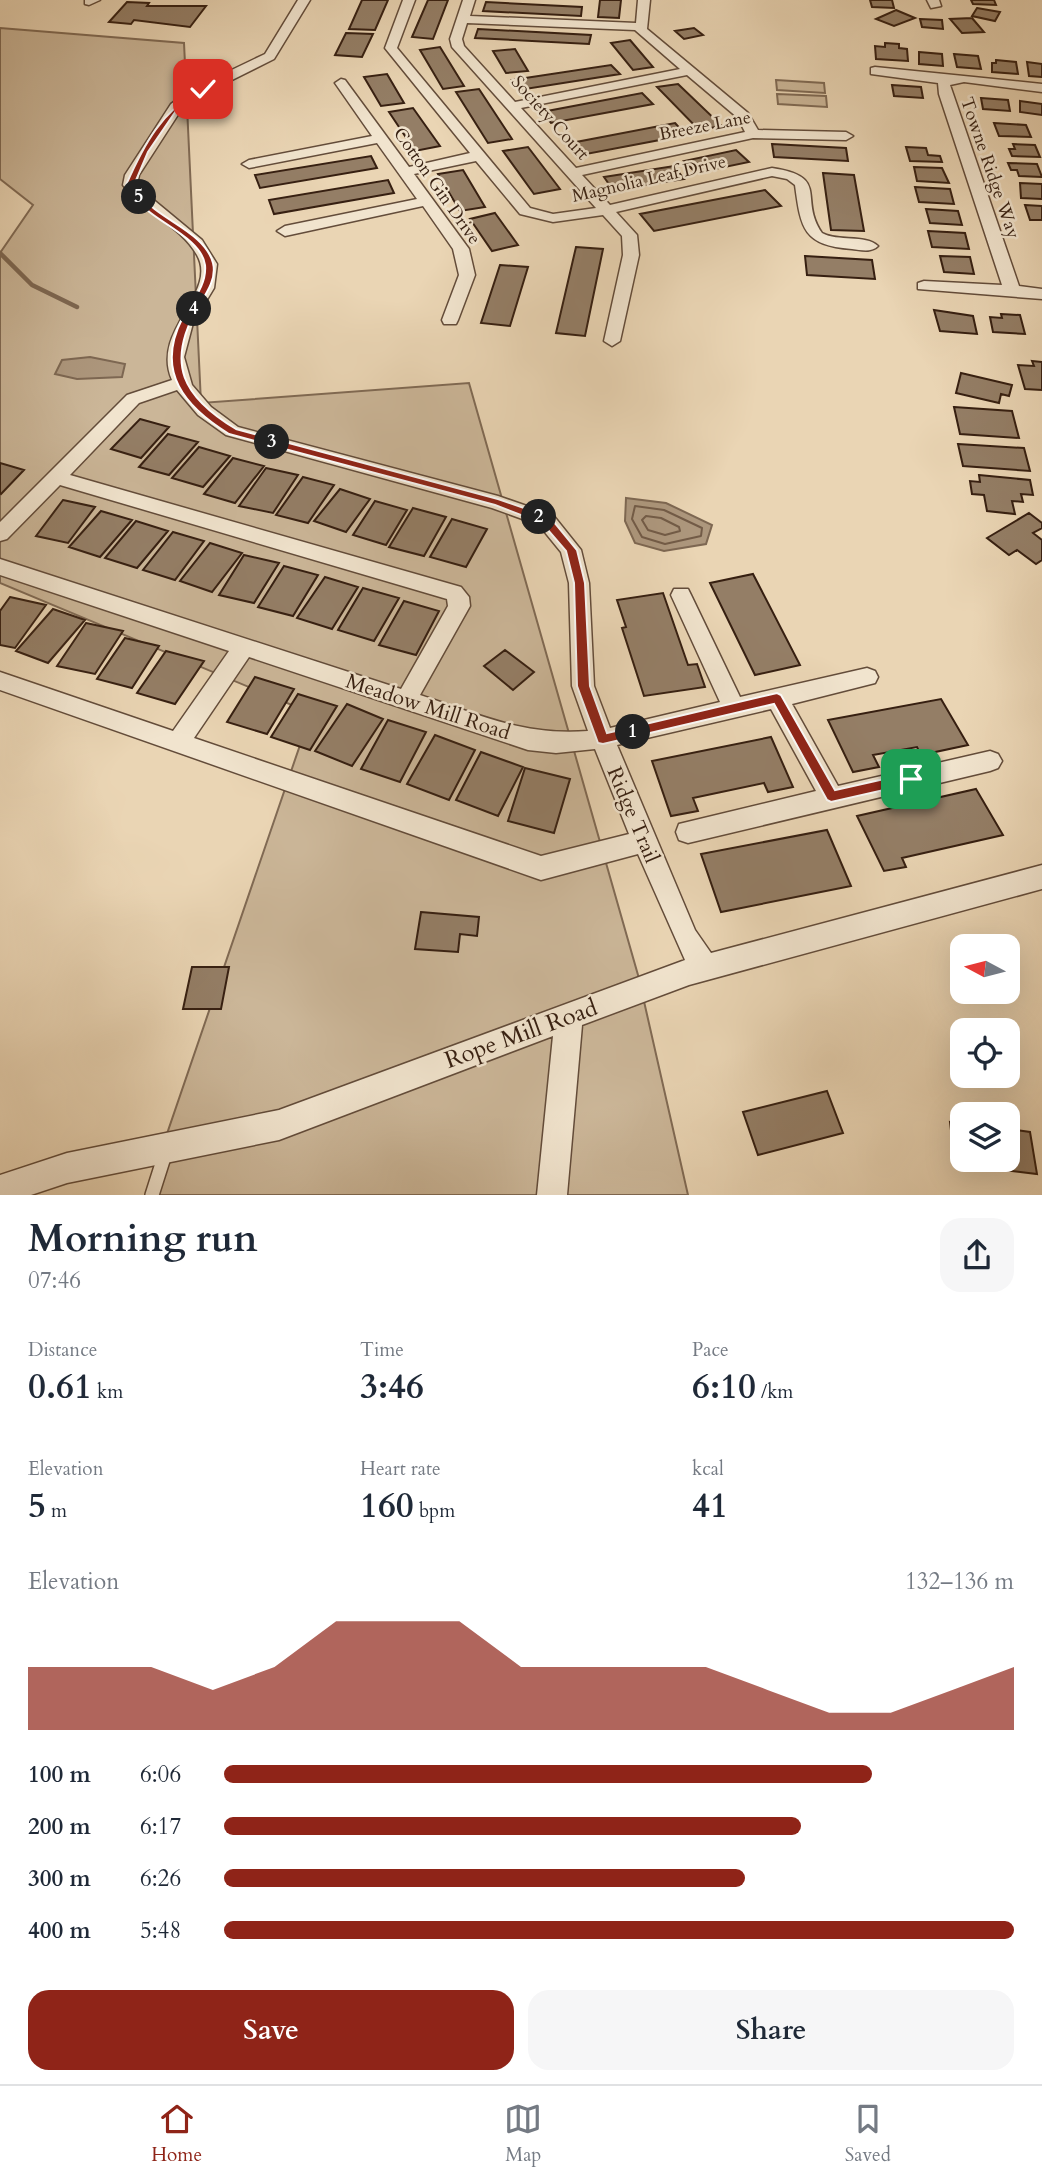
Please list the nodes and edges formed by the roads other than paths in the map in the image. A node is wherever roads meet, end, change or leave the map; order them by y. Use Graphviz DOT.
graph roads {
  1 [pos="304,0"];
  2 [pos="409,0"];
  3 [pos="470,0"];
  4 [pos="644,0"];
  5 [pos="463,19"];
  6 [pos="640,27"];
  7 [pos="689,71"];
  8 [pos="875,71"];
  9 [pos="947,80"];
  10 [pos="341,83"];
  11 [pos="1042,88"];
  12 [pos="513,106"];
  13 [pos="754,134"];
  14 [pos="846,136"];
  15 [pos="381,138"];
  16 [pos="475,153"];
  17 [pos="249,164"];
  18 [pos="403,168"];
  19 [pos="573,173"];
  20 [pos="426,201"];
  21 [pos="607,209"];
  22 [pos="285,231"];
  23 [pos="870,246"];
  24 [pos="924,286"];
  25 [pos="1012,290"];
  26 [pos="1042,294"];
  27 [pos="450,320"];
  28 [pos="612,341"];
  29 [pos="181,383"];
  30 [pos="55,477"];
  31 [pos="0,534"];
  32 [pos="0,567"];
  33 [pos="681,595"];
  34 [pos="244,647"];
  35 [pos="867,677"];
  36 [pos="0,681"];
  37 [pos="777,698"];
  38 [pos="406,700"];
  39 [pos="734,708"];
  40 [pos="603,739"];
  41 [pos="178,742"];
  42 [pos="990,761"];
  43 [pos="831,796"];
  44 [pos="688,832"];
  45 [pos="644,841"];
  46 [pos="1042,877"];
  47 [pos="705,968"];
  48 [pos="569,1016"];
  49 [pos="167,1147"];
  50 [pos="3,1191"];
  51 [pos="152,1195"];
  52 [pos="552,1195"];
  1 -- 29 [label="street"];
  2 -- 16 [label="street, Magnolia Leaf Drive"];
  3 -- 5 [label="street, Society Court"];
  4 -- 6 [label="street"];
  5 -- 6 [label="street"];
  5 -- 12 [label="street, Society Court"];
  6 -- 7 [label="street"];
  7 -- 12 [label="street"];
  7 -- 13 [label="street"];
  8 -- 9 [label="street"];
  9 -- 11 [label="street, Towne Ridge Way"];
  9 -- 25 [label="street, Towne Ridge Way"];
  10 -- 15 [label="street, Cotton Gin Drive"];
  12 -- 19 [label="street, Society Court"];
  13 -- 14 [label="street, Breeze Lane"];
  13 -- 19 [label="street, Breeze Lane"];
  15 -- 17 [label="street"];
  15 -- 18 [label="street, Cotton Gin Drive"];
  16 -- 18 [label="street"];
  16 -- 21 [label="street, Magnolia Leaf Drive"];
  18 -- 20 [label="street, Cotton Gin Drive"];
  19 -- 21 [label="street, Society Court"];
  20 -- 22 [label="street"];
  20 -- 27 [label="street, Cotton Gin Drive"];
  21 -- 23 [label="street, Magnolia Leaf Drive"];
  21 -- 28 [label="street, Society Court"];
  24 -- 25 [label="street"];
  25 -- 26 [label="street"];
  29 -- 30 [label="street"];
  29 -- 40 [label="street, Ridge Trail"];
  30 -- 31 [label="street"];
  30 -- 38 [label="street"];
  32 -- 34 [label="street, Meadow Mill Road"];
  33 -- 39 [label="street"];
  34 -- 38 [label="street, Meadow Mill Road"];
  34 -- 41 [label="street"];
  35 -- 37 [label="street, Meadow Mill Road"];
  36 -- 41 [label="street"];
  37 -- 39 [label="street, Meadow Mill Road"];
  37 -- 43 [label="street"];
  38 -- 40 [label="street, Meadow Mill Road"];
  39 -- 40 [label="street, Meadow Mill Road"];
  40 -- 45 [label="street, Ridge Trail"];
  41 -- 45 [label="street"];
  42 -- 43 [label="street"];
  43 -- 44 [label="street"];
  45 -- 47 [label="street, Ridge Trail"];
  46 -- 47 [label="street, Rope Mill Road"];
  47 -- 48 [label="street, Rope Mill Road"];
  48 -- 49 [label="street, Rope Mill Road"];
  48 -- 52 [label="street"];
  49 -- 50 [label="street, Rope Mill Road"];
  49 -- 51 [label="lane"];
}
